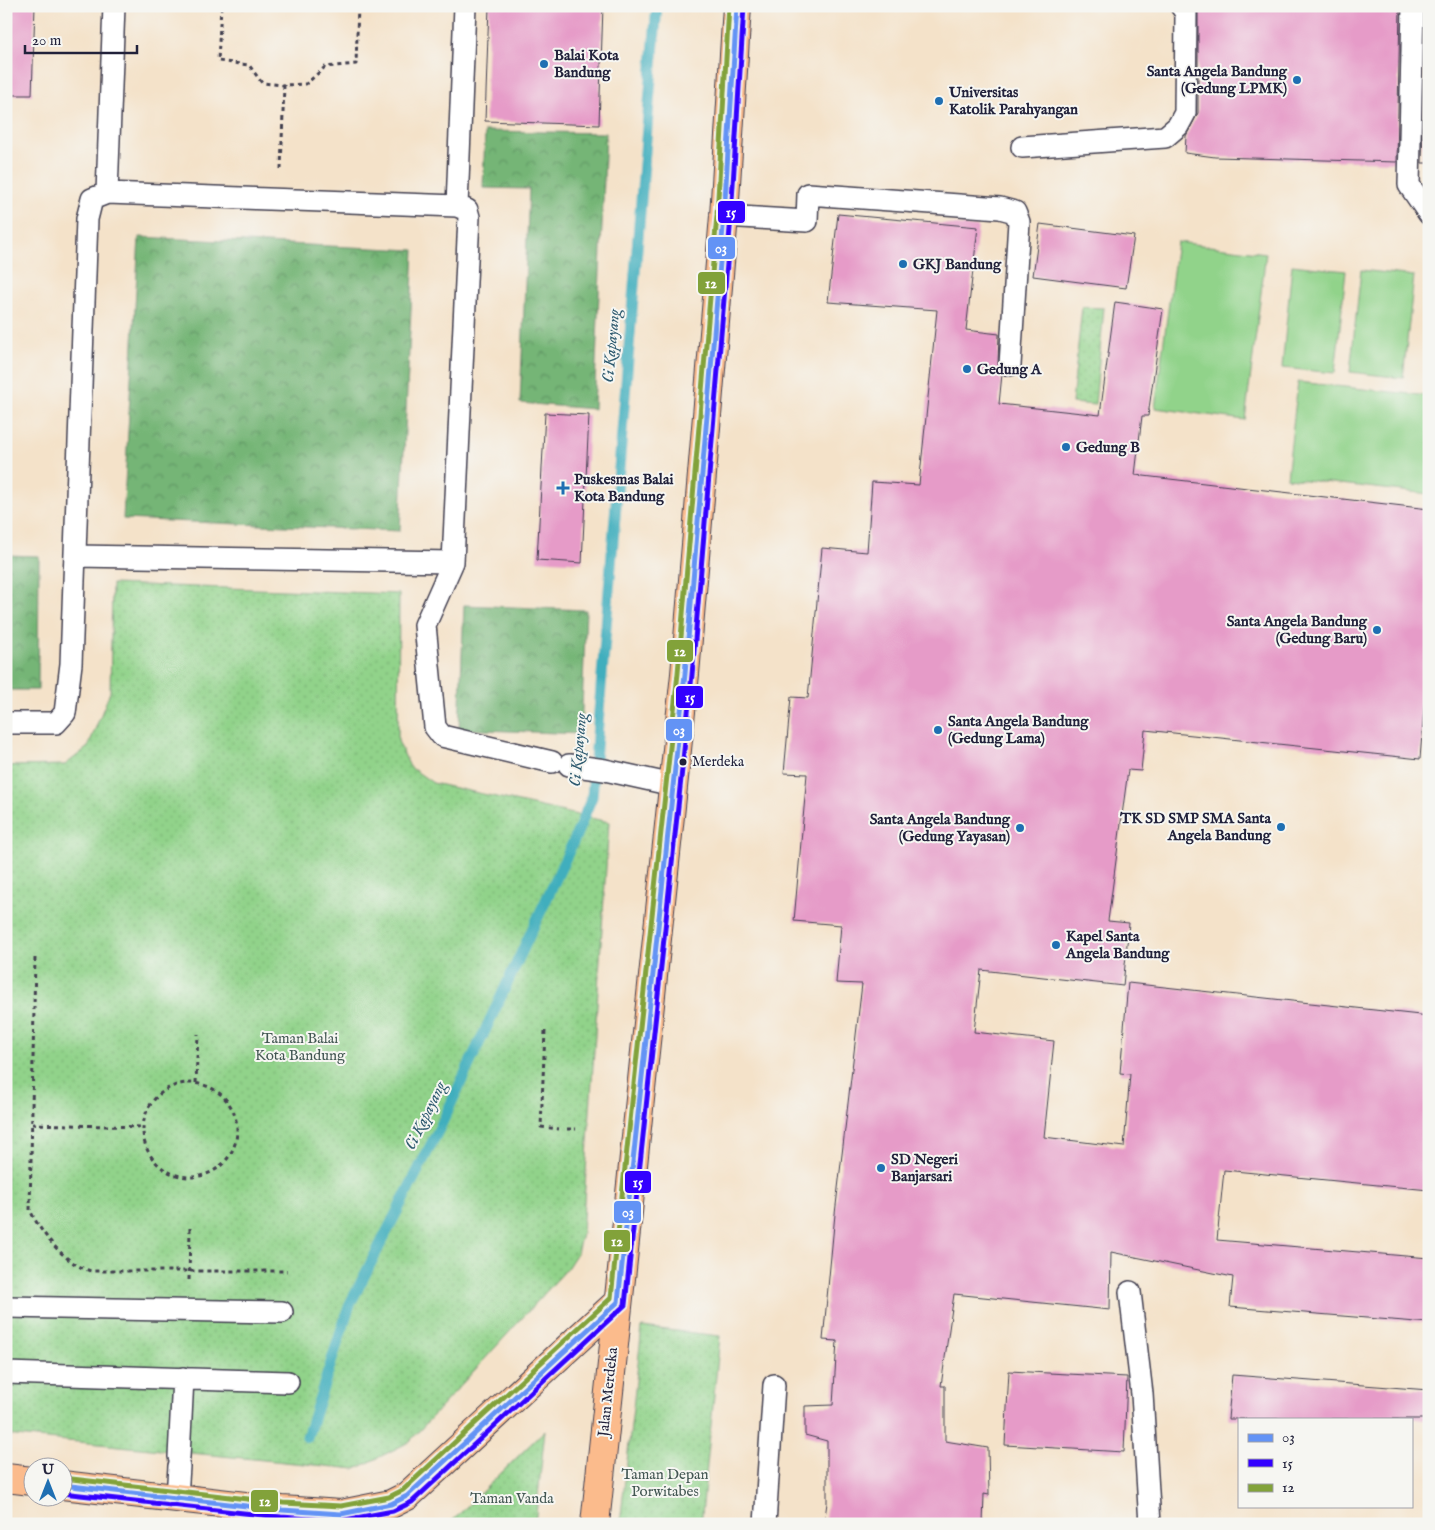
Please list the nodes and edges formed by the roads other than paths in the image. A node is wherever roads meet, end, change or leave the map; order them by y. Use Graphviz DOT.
graph roads {
  1 [pos="114,6"];
  2 [pos="464,6"];
  3 [pos="737,6"];
  4 [pos="1181,6"];
  5 [pos="1413,6"];
  6 [pos="1022,147"];
  7 [pos="107,192"];
  8 [pos="457,206"];
  9 [pos="1429,214"];
  10 [pos="724,216"];
  11 [pos="1010,365"];
  12 [pos="75,556"];
  13 [pos="453,562"];
  14 [pos="6,723"];
  15 [pos="674,784"];
  16 [pos="1130,1292"];
  17 [pos="618,1302"];
  18 [pos="6,1307"];
  19 [pos="282,1312"];
  20 [pos="6,1373"];
  21 [pos="184,1378"];
  22 [pos="288,1382"];
  23 [pos="774,1385"];
  24 [pos="6,1478"];
  25 [pos="22,1480"];
  26 [pos="72,1486"];
  27 [pos="177,1498"];
  28 [pos="269,1516"];
  29 [pos="595,1524"];
  30 [pos="765,1524"];
  31 [pos="1150,1524"];
  1 -- 7 [label="lane"];
  2 -- 8 [label="lane"];
  3 -- 10 [label="main road, Jalan Merdeka"];
  4 -- 6 [label="lane"];
  5 -- 9 [label="lane"];
  7 -- 8 [label="lane"];
  7 -- 12 [label="lane"];
  8 -- 13 [label="lane"];
  10 -- 11 [label="lane"];
  10 -- 15 [label="main road, Jalan Merdeka"];
  12 -- 13 [label="lane"];
  12 -- 14 [label="lane"];
  13 -- 15 [label="lane"];
  15 -- 17 [label="main road, Jalan Merdeka"];
  16 -- 31 [label="lane"];
  17 -- 28 [label="main road"];
  17 -- 29 [label="main road, Jalan Merdeka"];
  18 -- 19 [label="lane"];
  20 -- 21 [label="lane"];
  21 -- 22 [label="lane"];
  21 -- 27 [label="lane"];
  23 -- 30 [label="lane"];
  24 -- 25 [label="main road"];
  26 -- 27 [label="main road"];
  27 -- 28 [label="main road"];
}
